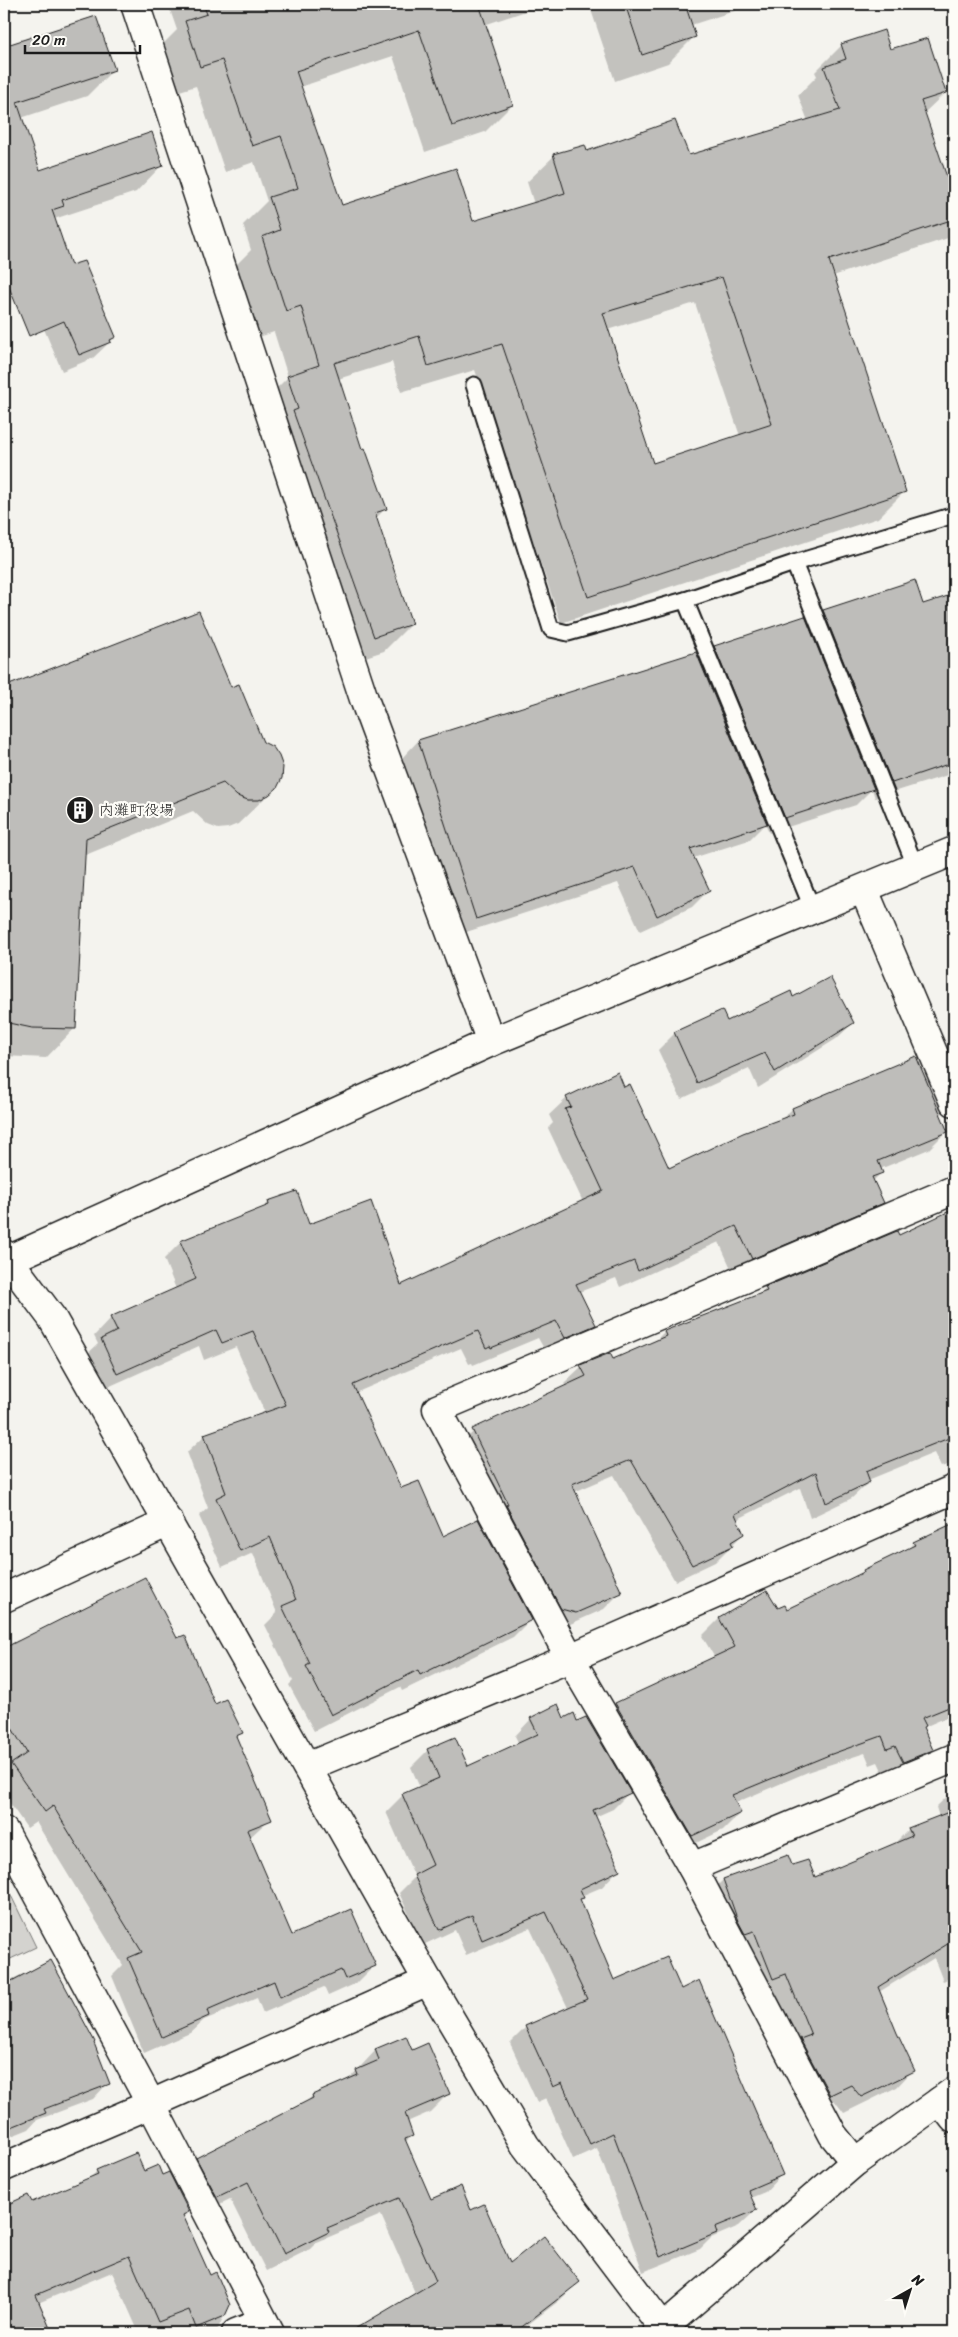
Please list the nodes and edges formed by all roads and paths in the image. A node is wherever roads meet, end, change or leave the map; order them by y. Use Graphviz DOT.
graph roads {
  1 [pos="135,4"];
  2 [pos="474,385"];
  3 [pos="954,515"];
  4 [pos="794,563"];
  5 [pos="684,600"];
  6 [pos="954,851"];
  7 [pos="916,868"];
  8 [pos="864,890"];
  9 [pos="813,910"];
  10 [pos="491,1042"];
  11 [pos="954,1102"];
  12 [pos="954,1190"];
  13 [pos="5,1259"];
  14 [pos="954,1489"];
  15 [pos="169,1522"];
  16 [pos="4,1598"];
  17 [pos="570,1658"];
  18 [pos="954,1758"];
  19 [pos="307,1767"];
  20 [pos="4,1831"];
  21 [pos="692,1867"];
  22 [pos="428,1981"];
  23 [pos="151,2104"];
  24 [pos="949,2104"];
  25 [pos="856,2162"];
  26 [pos="4,2167"];
  27 [pos="267,2328"];
  28 [pos="662,2332"];
  29 [pos="236,2333"];
  1 -- 10 [label="street"];
  2 -- 5 [label="lane"];
  3 -- 4 [label="lane"];
  4 -- 5 [label="lane"];
  4 -- 7 [label="lane"];
  5 -- 9 [label="lane"];
  6 -- 7 [label="street"];
  7 -- 8 [label="street"];
  8 -- 9 [label="street"];
  8 -- 11 [label="street"];
  9 -- 10 [label="street"];
  10 -- 13 [label="street"];
  12 -- 17 [label="street"];
  13 -- 15 [label="street"];
  14 -- 17 [label="street"];
  15 -- 16 [label="street"];
  15 -- 19 [label="street"];
  17 -- 19 [label="street"];
  17 -- 21 [label="street"];
  18 -- 21 [label="street"];
  19 -- 22 [label="street"];
  20 -- 23 [label="street"];
  21 -- 25 [label="street"];
  22 -- 23 [label="street"];
  22 -- 28 [label="street"];
  23 -- 26 [label="street"];
  23 -- 27 [label="street"];
  24 -- 25 [label="street"];
  25 -- 28 [label="street"];
  27 -- 29 [label="street"];
}
